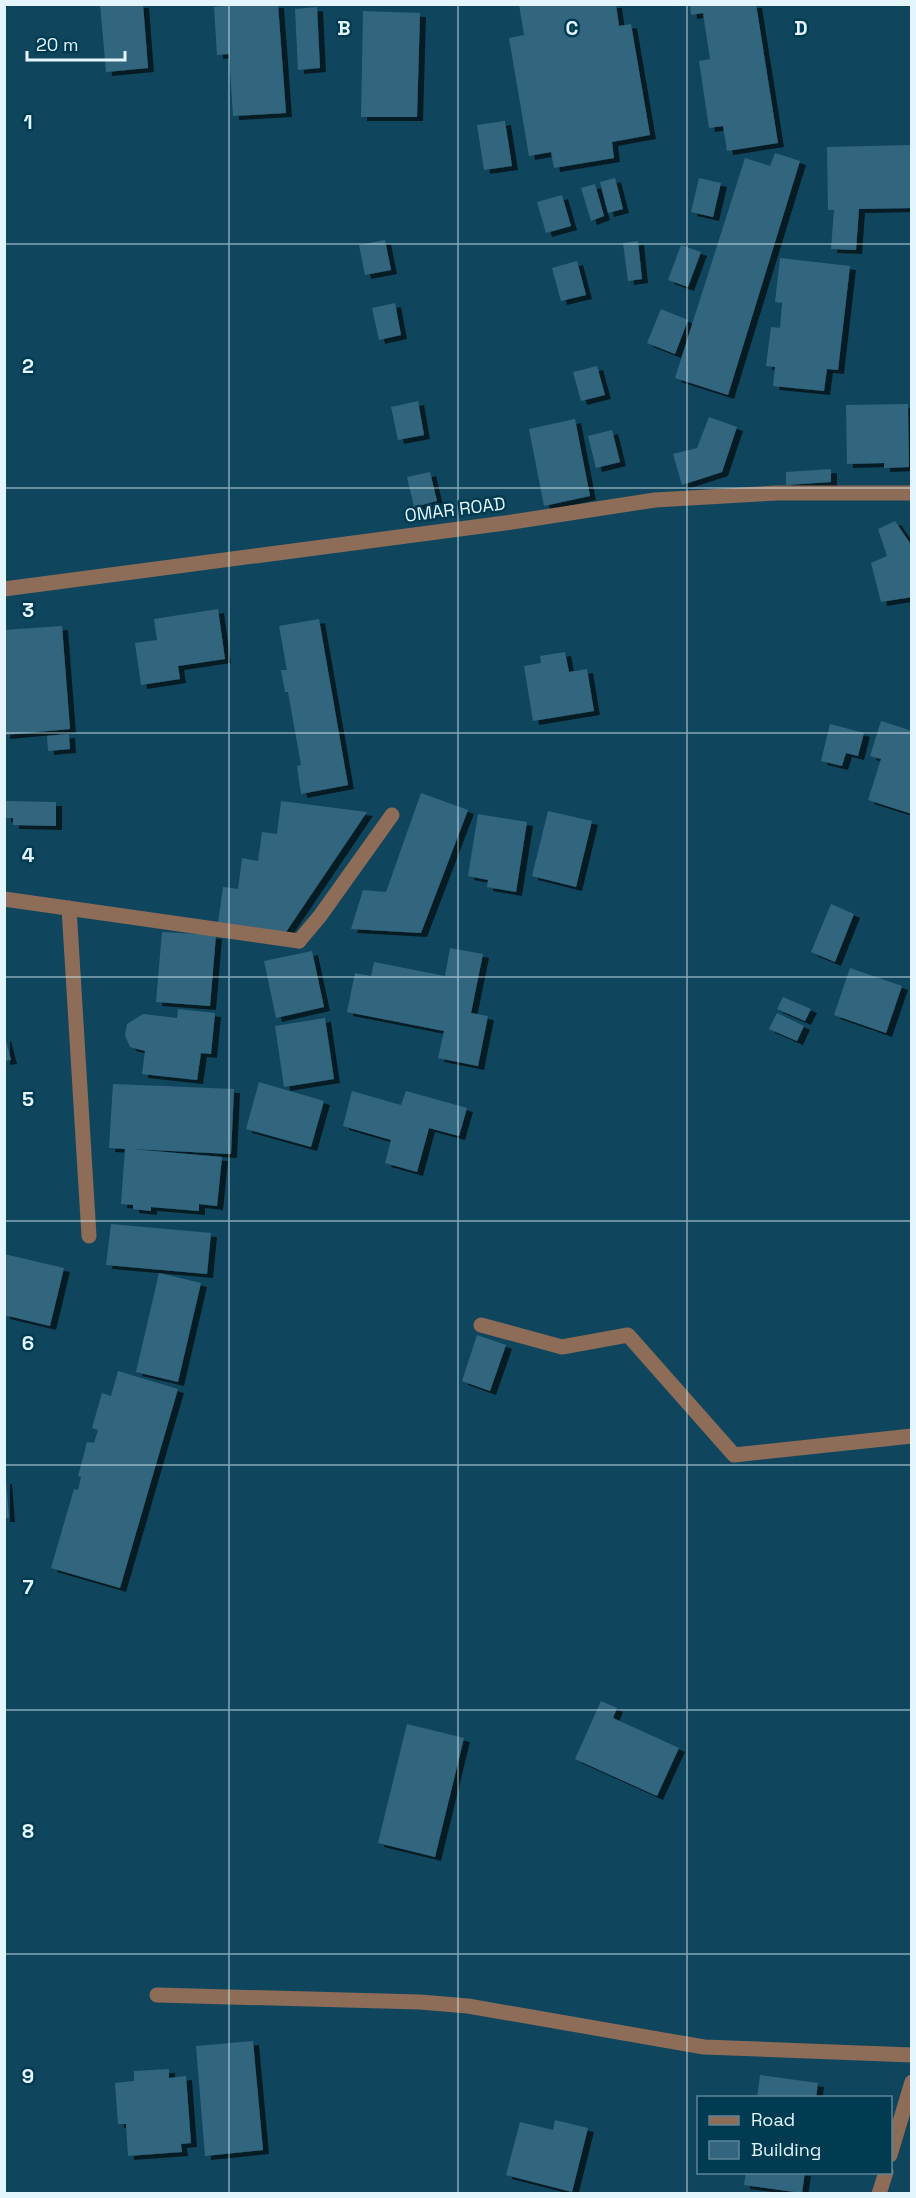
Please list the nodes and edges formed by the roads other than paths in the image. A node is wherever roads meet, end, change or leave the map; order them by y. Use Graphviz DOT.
graph roads {
  1 [pos="912,493"];
  2 [pos="4,589"];
  3 [pos="392,815"];
  4 [pos="4,898"];
  5 [pos="69,908"];
  6 [pos="88,1236"];
  7 [pos="481,1324"];
  8 [pos="912,1436"];
  9 [pos="157,1995"];
  10 [pos="912,2055"];
  11 [pos="912,2082"];
  12 [pos="892,2152"];
  13 [pos="884,2174"];
  14 [pos="879,2193"];
  1 -- 2 [label="street, OMAR ROAD"];
  3 -- 5 [label="street"];
  4 -- 5 [label="street"];
  5 -- 6 [label="street"];
  7 -- 8 [label="street"];
  9 -- 10 [label="street"];
  11 -- 12 [label="street"];
  13 -- 14 [label="street"];
}
